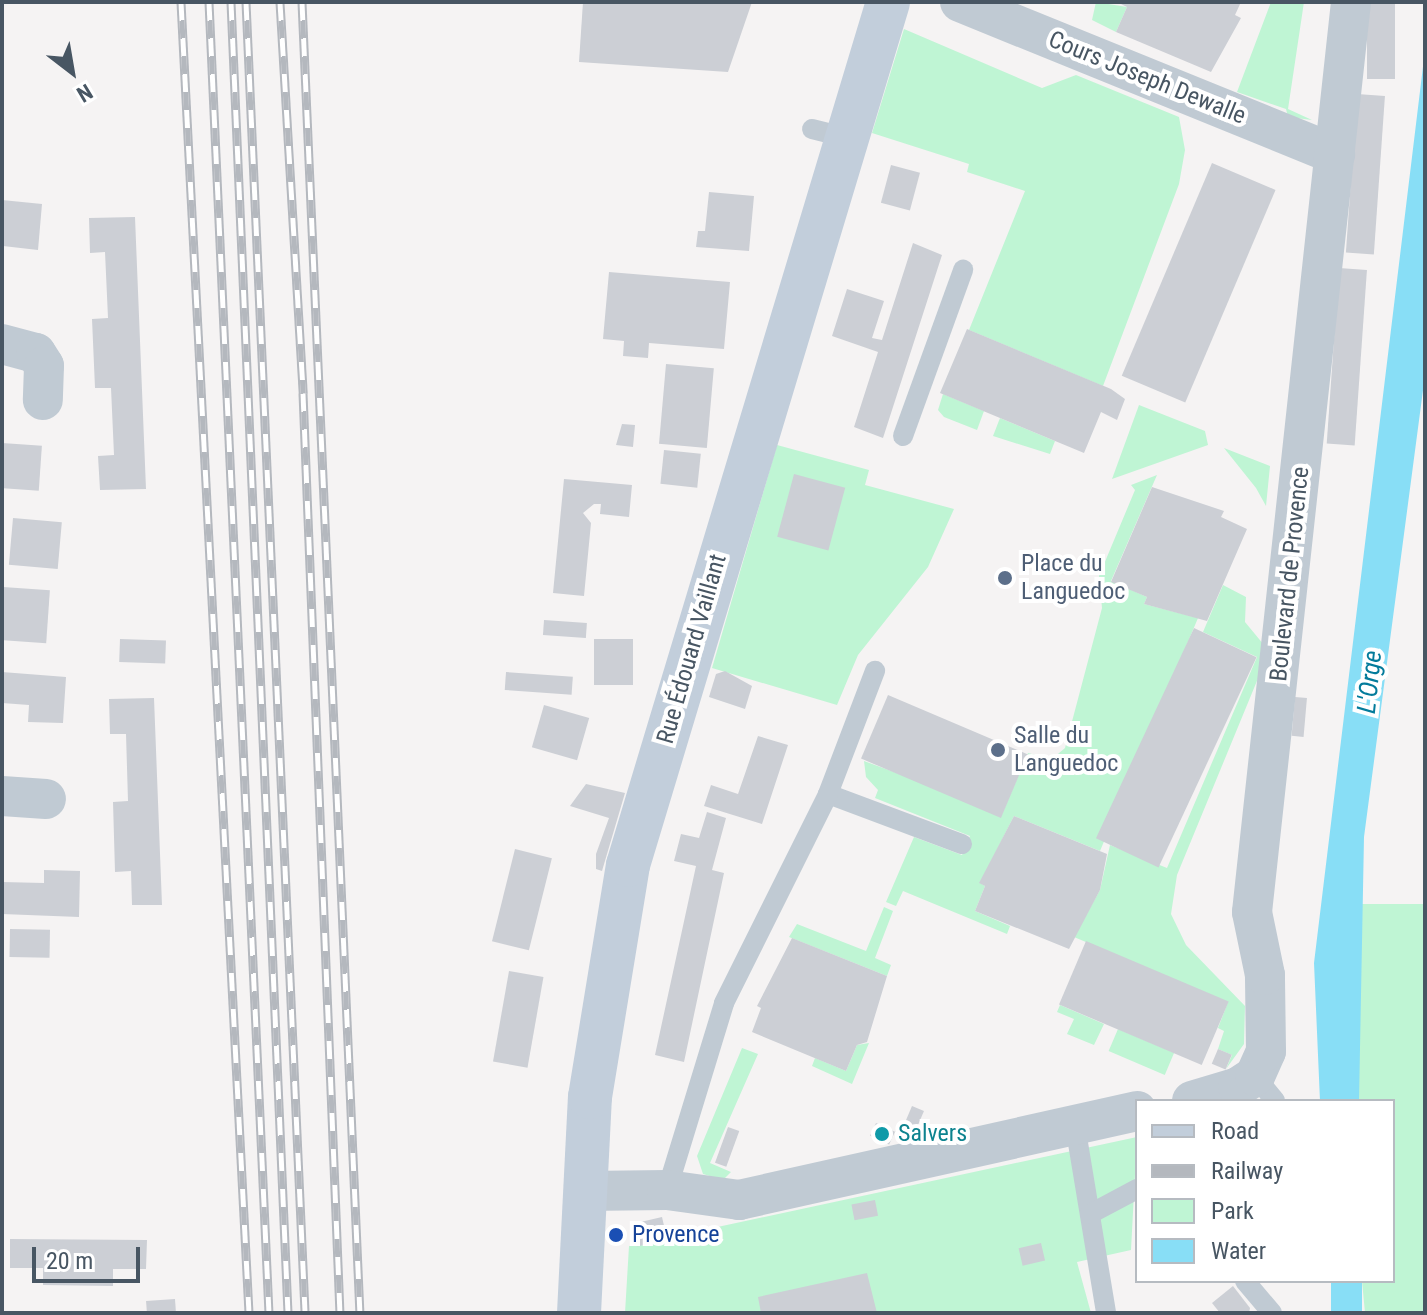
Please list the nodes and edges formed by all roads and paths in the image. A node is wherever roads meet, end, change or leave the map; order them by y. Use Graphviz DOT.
graph roads {
  1 [pos="960,2"];
  2 [pos="1351,2"];
  3 [pos="879,4"];
  4 [pos="1335,154"];
  5 [pos="963,270"];
  6 [pos="2,344"];
  7 [pos="43,400"];
  8 [pos="903,436"];
  9 [pos="875,671"];
  10 [pos="828,794"];
  11 [pos="2,796"];
  12 [pos="46,799"];
  13 [pos="962,844"];
  14 [pos="1265,1088"];
  15 [pos="1203,1099"];
  16 [pos="1135,1111"];
  17 [pos="1075,1125"];
  18 [pos="667,1190"];
  19 [pos="1135,1190"];
  20 [pos="585,1191"];
  21 [pos="1090,1214"];
  22 [pos="1247,1283"];
  23 [pos="579,1313"];
  24 [pos="1106,1313"];
  25 [pos="1272,1313"];
  1 -- 4 [label="street, Cours Joseph Dewalle"];
  2 -- 4 [label="street, Boulevard de Provence"];
  3 -- 20 [label="street, Rue Édouard Vaillant"];
  4 -- 14 [label="street, Boulevard de Provence"];
  5 -- 8 [label="lane"];
  6 -- 7 [label="street"];
  9 -- 10 [label="lane"];
  10 -- 13 [label="lane"];
  10 -- 18 [label="lane"];
  11 -- 12 [label="street"];
  14 -- 15 [label="street, Boulevard de Provence"];
  16 -- 17 [label="street"];
  17 -- 18 [label="street"];
  17 -- 21 [label="lane"];
  18 -- 20 [label="street"];
  19 -- 21 [label="lane"];
  20 -- 23 [label="street, Rue Édouard Vaillant"];
  21 -- 24 [label="lane"];
  22 -- 25 [label="lane"];
}
